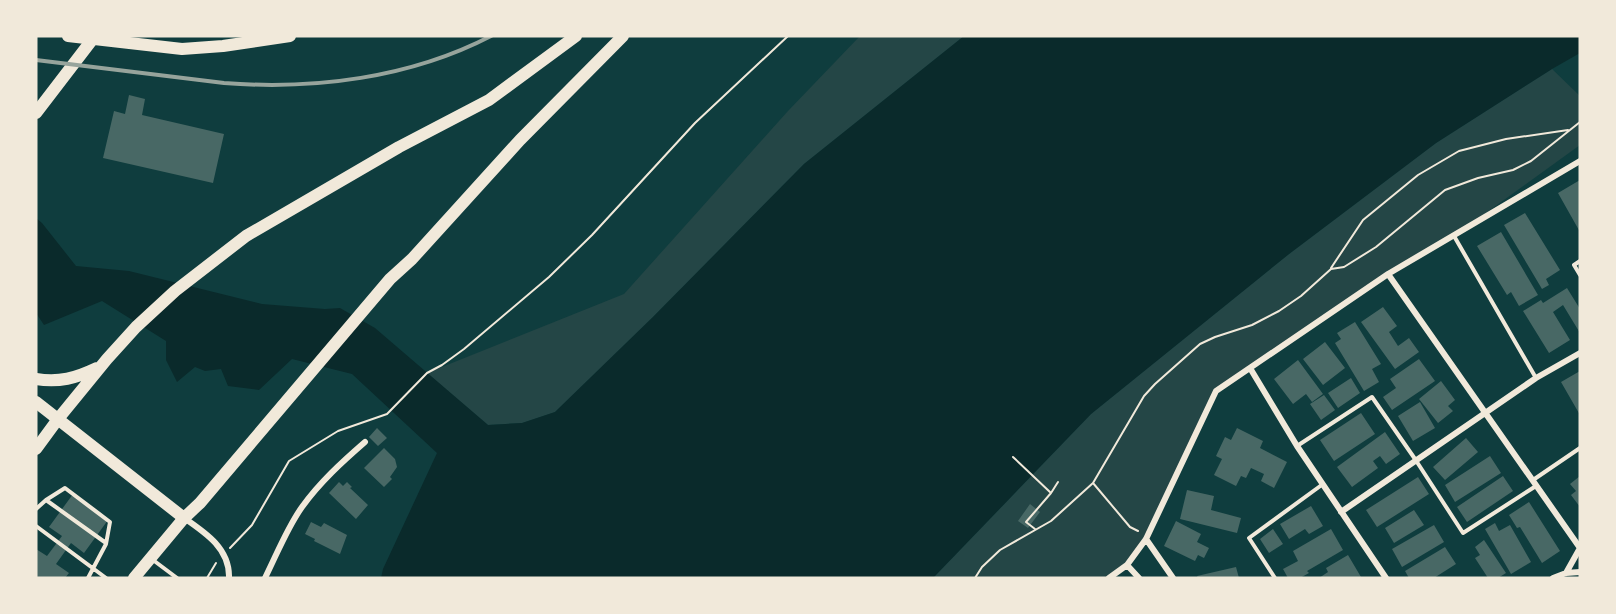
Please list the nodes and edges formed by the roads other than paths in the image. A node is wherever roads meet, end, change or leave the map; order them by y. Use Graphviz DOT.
graph roads {
  1 [pos="68,36"];
  2 [pos="290,36"];
  3 [pos="576,36"];
  4 [pos="623,36"];
  5 [pos="93,38"];
  6 [pos="36,113"];
  7 [pos="1580,161"];
  8 [pos="1454,236"];
  9 [pos="1580,261"];
  10 [pos="1388,274"];
  11 [pos="1580,275"];
  12 [pos="1580,353"];
  13 [pos="104,363"];
  14 [pos="1250,368"];
  15 [pos="1536,378"];
  16 [pos="36,380"];
  17 [pos="36,402"];
  18 [pos="1485,413"];
  19 [pos="58,419"];
  20 [pos="365,442"];
  21 [pos="1297,446"];
  22 [pos="36,448"];
  23 [pos="1580,448"];
  24 [pos="1415,459"];
  25 [pos="1535,483"];
  26 [pos="1323,484"];
  27 [pos="46,500"];
  28 [pos="36,509"];
  29 [pos="1341,512"];
  30 [pos="184,518"];
  31 [pos="36,526"];
  32 [pos="1146,539"];
  33 [pos="106,544"];
  34 [pos="1580,548"];
  35 [pos="150,557"];
  36 [pos="1127,565"];
  37 [pos="94,569"];
  38 [pos="1580,572"];
  39 [pos="1566,573"];
  40 [pos="88,578"];
  41 [pos="106,578"];
  42 [pos="134,578"];
  43 [pos="177,578"];
  44 [pos="229,578"];
  45 [pos="265,578"];
  46 [pos="1109,578"];
  47 [pos="1139,578"];
  48 [pos="1173,578"];
  49 [pos="1275,578"];
  50 [pos="1386,578"];
  51 [pos="1554,578"];
  1 -- 5 [label="main road"];
  2 -- 5 [label="main road"];
  3 -- 13 [label="main road"];
  4 -- 30 [label="main road"];
  5 -- 6 [label="main road"];
  7 -- 8 [label="street"];
  8 -- 10 [label="street"];
  8 -- 15 [label="lane"];
  9 -- 11 [label="lane"];
  10 -- 14 [label="street"];
  10 -- 18 [label="street"];
  12 -- 15 [label="street"];
  13 -- 16 [label="main road"];
  13 -- 19 [label="main road"];
  14 -- 21 [label="street"];
  14 -- 32 [label="street"];
  15 -- 18 [label="street"];
  17 -- 19 [label="main road"];
  18 -- 24 [label="street"];
  18 -- 25 [label="street"];
  19 -- 22 [label="main road"];
  19 -- 30 [label="main road"];
  20 -- 45 [label="street"];
  21 -- 24 [label="lane"];
  21 -- 26 [label="street"];
  23 -- 25 [label="lane"];
  24 -- 25 [label="lane"];
  24 -- 29 [label="street"];
  25 -- 34 [label="street"];
  26 -- 29 [label="street"];
  26 -- 49 [label="lane"];
  27 -- 28 [label="lane"];
  27 -- 33 [label="lane"];
  27 -- 33 [label="lane"];
  29 -- 50 [label="street"];
  30 -- 35 [label="main road"];
  30 -- 44 [label="street"];
  31 -- 37 [label="lane"];
  32 -- 36 [label="street"];
  32 -- 48 [label="street"];
  33 -- 37 [label="lane"];
  34 -- 39 [label="street"];
  35 -- 42 [label="main road"];
  35 -- 43 [label="lane"];
  36 -- 46 [label="street"];
  36 -- 47 [label="street"];
  37 -- 40 [label="lane"];
  37 -- 41 [label="lane"];
  38 -- 39 [label="street"];
  39 -- 51 [label="street"];
}
